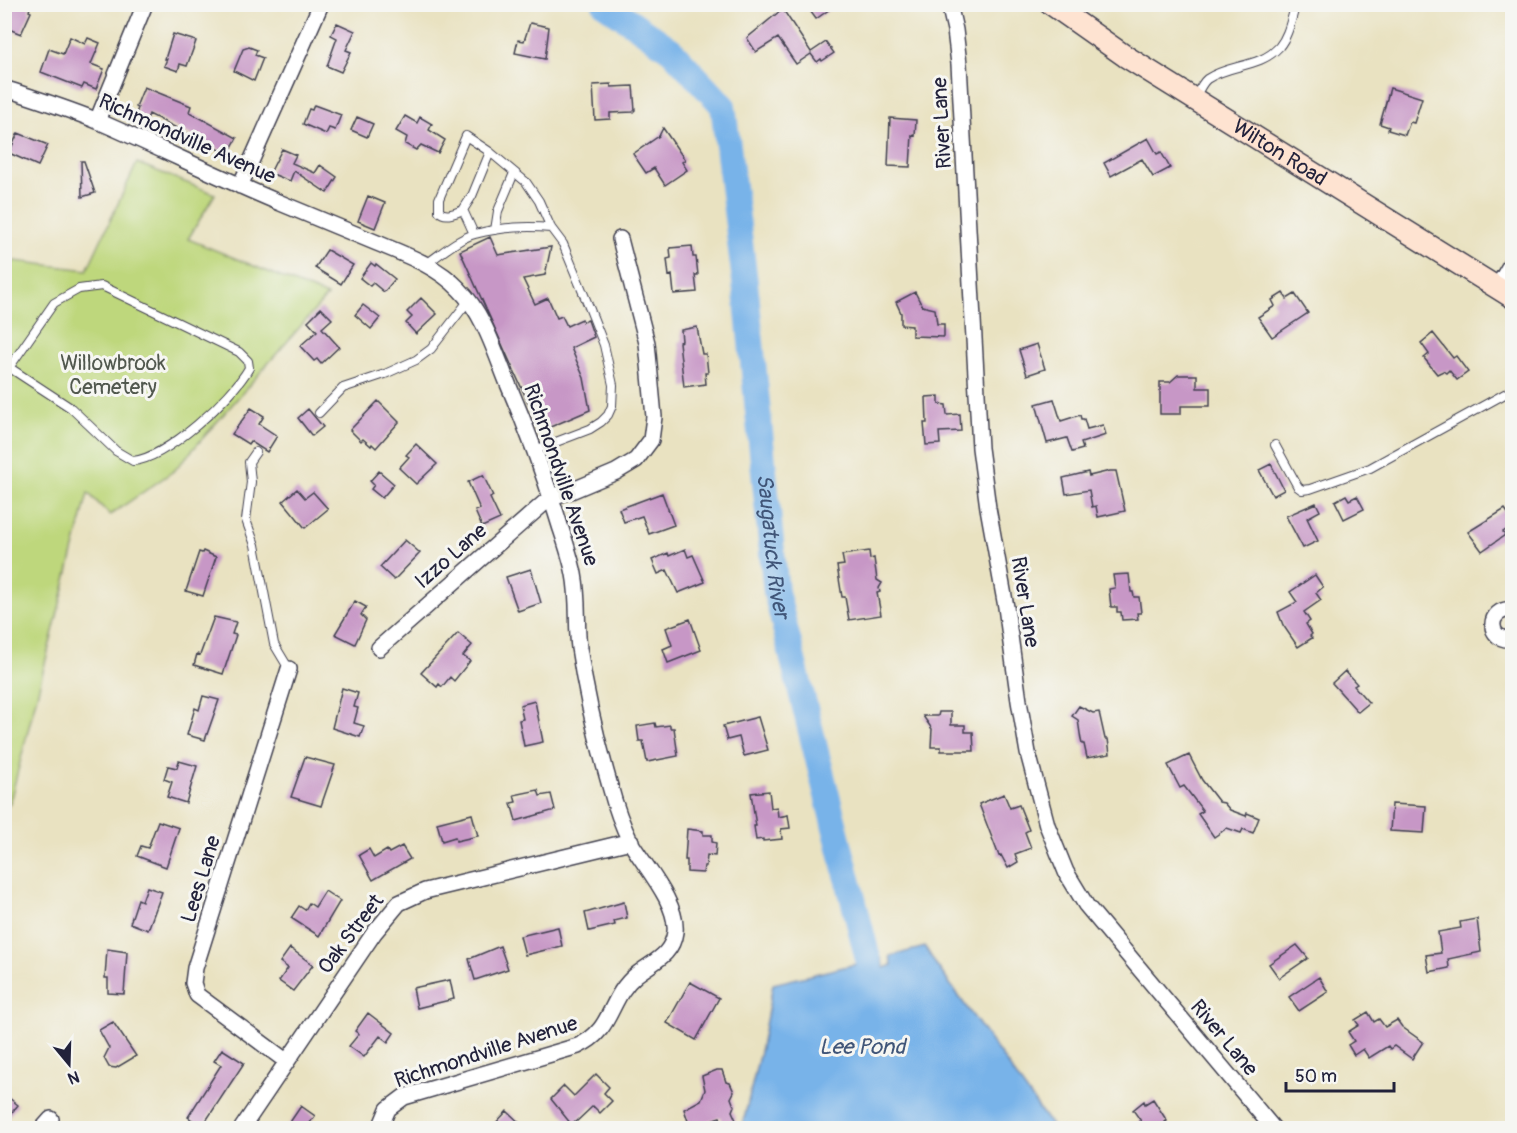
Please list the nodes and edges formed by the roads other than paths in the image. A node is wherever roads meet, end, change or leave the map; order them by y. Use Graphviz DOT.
graph roads {
  1 [pos="145,4"];
  2 [pos="321,4"];
  3 [pos="949,4"];
  4 [pos="1051,4"];
  5 [pos="1296,4"];
  6 [pos="4,88"];
  7 [pos="1194,100"];
  8 [pos="97,121"];
  9 [pos="490,152"];
  10 [pos="514,173"];
  11 [pos="240,186"];
  12 [pos="463,210"];
  13 [pos="551,228"];
  14 [pos="495,230"];
  15 [pos="474,234"];
  16 [pos="620,239"];
  17 [pos="1512,262"];
  18 [pos="426,264"];
  19 [pos="1504,292"];
  20 [pos="469,300"];
  21 [pos="7,371"];
  22 [pos="1512,390"];
  23 [pos="319,413"];
  24 [pos="1275,445"];
  25 [pos="535,450"];
  26 [pos="256,452"];
  27 [pos="552,497"];
  28 [pos="1512,610"];
  29 [pos="1512,639"];
  30 [pos="378,648"];
  31 [pos="289,669"];
  32 [pos="631,841"];
  33 [pos="286,1061"];
  34 [pos="242,1128"];
  35 [pos="380,1128"];
  36 [pos="1273,1128"];
  1 -- 8 [label="street"];
  2 -- 11 [label="street"];
  3 -- 36 [label="street, River Lane"];
  4 -- 7 [label="main road, Wilton Road"];
  5 -- 7 [label="lane"];
  6 -- 8 [label="street, Richmondville Avenue"];
  7 -- 19 [label="main road, Wilton Road"];
  8 -- 11 [label="street, Richmondville Avenue"];
  9 -- 10 [label="lane"];
  9 -- 12 [label="lane"];
  9 -- 12 [label="lane"];
  10 -- 13 [label="lane"];
  10 -- 14 [label="lane"];
  11 -- 18 [label="street, Richmondville Avenue"];
  12 -- 15 [label="lane"];
  13 -- 14 [label="lane"];
  13 -- 25 [label="lane"];
  14 -- 15 [label="lane"];
  15 -- 18 [label="lane"];
  16 -- 27 [label="street"];
  17 -- 19 [label="street"];
  18 -- 20 [label="street, Richmondville Avenue"];
  20 -- 23 [label="lane"];
  20 -- 25 [label="street, Richmondville Avenue"];
  21 -- 21 [label="lane"];
  22 -- 24 [label="lane"];
  25 -- 27 [label="street, Richmondville Avenue"];
  26 -- 31 [label="lane"];
  27 -- 30 [label="street, Izzo Lane"];
  27 -- 32 [label="street, Richmondville Avenue"];
  28 -- 29 [label="street"];
  31 -- 33 [label="street, Lees Lane"];
  32 -- 33 [label="street, Oak Street"];
  32 -- 35 [label="street, Richmondville Avenue"];
  33 -- 34 [label="street, Oak Street"];
}
